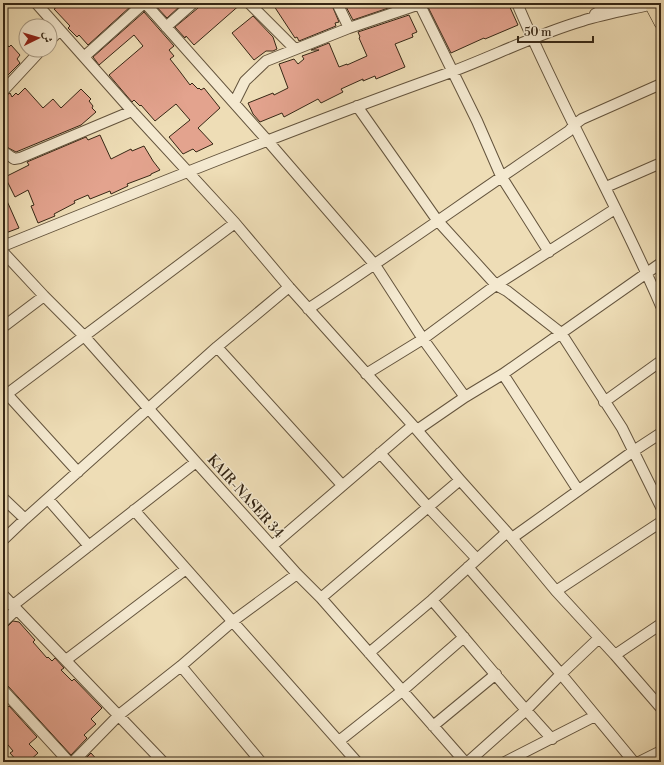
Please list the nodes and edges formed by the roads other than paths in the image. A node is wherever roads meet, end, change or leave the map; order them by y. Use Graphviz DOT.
graph roads {
  1 [pos="36,3"];
  2 [pos="145,3"];
  3 [pos="193,3"];
  4 [pos="249,3"];
  5 [pos="337,3"];
  6 [pos="419,3"];
  7 [pos="517,3"];
  8 [pos="615,3"];
  9 [pos="652,5"];
  10 [pos="582,20"];
  11 [pos="661,23"];
  12 [pos="166,27"];
  13 [pos="349,28"];
  14 [pos="60,30"];
  15 [pos="532,39"];
  16 [pos="295,49"];
  17 [pos="84,56"];
  18 [pos="34,58"];
  19 [pos="453,72"];
  20 [pos="661,84"];
  21 [pos="3,91"];
  22 [pos="234,102"];
  23 [pos="357,106"];
  24 [pos="132,111"];
  25 [pos="574,125"];
  26 [pos="267,140"];
  27 [pos="3,151"];
  28 [pos="661,163"];
  29 [pos="188,172"];
  30 [pos="501,176"];
  31 [pos="606,187"];
  32 [pos="615,209"];
  33 [pos="437,220"];
  34 [pos="235,222"];
  35 [pos="3,246"];
  36 [pos="3,252"];
  37 [pos="550,252"];
  38 [pos="661,263"];
  39 [pos="375,265"];
  40 [pos="647,273"];
  41 [pos="496,285"];
  42 [pos="289,287"];
  43 [pos="44,296"];
  44 [pos="661,306"];
  45 [pos="308,309"];
  46 [pos="3,327"];
  47 [pos="562,333"];
  48 [pos="84,336"];
  49 [pos="423,339"];
  50 [pos="217,347"];
  51 [pos="661,360"];
  52 [pos="366,374"];
  53 [pos="503,374"];
  54 [pos="5,395"];
  55 [pos="465,397"];
  56 [pos="604,402"];
  57 [pos="149,409"];
  58 [pos="415,428"];
  59 [pos="661,433"];
  60 [pos="633,452"];
  61 [pos="380,453"];
  62 [pos="196,462"];
  63 [pos="78,472"];
  64 [pos="460,480"];
  65 [pos="342,485"];
  66 [pos="578,490"];
  67 [pos="3,498"];
  68 [pos="48,499"];
  69 [pos="661,507"];
  70 [pos="428,508"];
  71 [pos="134,510"];
  72 [pos="25,519"];
  73 [pos="661,522"];
  74 [pos="509,536"];
  75 [pos="3,540"];
  76 [pos="89,546"];
  77 [pos="272,546"];
  78 [pos="477,559"];
  79 [pos="468,567"];
  80 [pos="186,569"];
  81 [pos="297,574"];
  82 [pos="556,591"];
  83 [pos="3,596"];
  84 [pos="321,598"];
  85 [pos="432,600"];
  86 [pos="14,608"];
  87 [pos="233,621"];
  88 [pos="3,622"];
  89 [pos="661,624"];
  90 [pos="464,637"];
  91 [pos="599,638"];
  92 [pos="369,653"];
  93 [pos="615,655"];
  94 [pos="66,660"];
  95 [pos="181,666"];
  96 [pos="496,674"];
  97 [pos="561,674"];
  98 [pos="3,690"];
  99 [pos="402,691"];
  100 [pos="661,708"];
  101 [pos="525,710"];
  102 [pos="119,716"];
  103 [pos="595,716"];
  104 [pos="433,726"];
  105 [pos="552,739"];
  106 [pos="339,742"];
  107 [pos="661,751"];
  108 [pos="69,762"];
  109 [pos="73,762"];
  110 [pos="163,762"];
  111 [pos="261,762"];
  112 [pos="357,762"];
  113 [pos="465,762"];
  114 [pos="468,762"];
  115 [pos="505,762"];
  116 [pos="635,762"];
  1 -- 14 [label="street"];
  2 -- 12 [label="street"];
  2 -- 17 [label="street"];
  3 -- 12 [label="street"];
  4 -- 16 [label="street"];
  5 -- 13 [label="street"];
  6 -- 13 [label="street"];
  6 -- 19 [label="street"];
  7 -- 15 [label="street"];
  8 -- 10 [label="street"];
  9 -- 10 [label="street"];
  9 -- 11 [label="main road"];
  10 -- 15 [label="street"];
  12 -- 22 [label="street"];
  13 -- 16 [label="street"];
  14 -- 17 [label="street"];
  15 -- 19 [label="street"];
  15 -- 25 [label="street"];
  16 -- 22 [label="street"];
  17 -- 24 [label="street"];
  18 -- 21 [label="street"];
  19 -- 23 [label="street"];
  19 -- 30 [label="street"];
  20 -- 25 [label="street"];
  22 -- 26 [label="street"];
  23 -- 26 [label="street"];
  23 -- 33 [label="street"];
  24 -- 27 [label="street"];
  24 -- 29 [label="street"];
  25 -- 30 [label="street"];
  25 -- 31 [label="street"];
  26 -- 29 [label="street"];
  26 -- 39 [label="street"];
  28 -- 31 [label="street"];
  29 -- 34 [label="street"];
  29 -- 35 [label="street"];
  30 -- 33 [label="street"];
  30 -- 37 [label="street"];
  31 -- 32 [label="street"];
  32 -- 37 [label="street"];
  32 -- 40 [label="street"];
  33 -- 39 [label="street"];
  33 -- 41 [label="street"];
  34 -- 42 [label="street"];
  34 -- 48 [label="street"];
  36 -- 43 [label="street, KAIR-NASER 34"];
  37 -- 41 [label="street"];
  38 -- 40 [label="street"];
  39 -- 45 [label="street"];
  39 -- 49 [label="street"];
  40 -- 44 [label="street"];
  40 -- 47 [label="street"];
  41 -- 47 [label="street"];
  41 -- 49 [label="street"];
  42 -- 45 [label="street"];
  42 -- 50 [label="street"];
  43 -- 46 [label="street"];
  43 -- 48 [label="street, KAIR-NASER 34"];
  45 -- 52 [label="street"];
  47 -- 53 [label="street"];
  47 -- 56 [label="street"];
  48 -- 54 [label="street"];
  48 -- 57 [label="street, KAIR-NASER 34"];
  49 -- 52 [label="street"];
  49 -- 55 [label="street"];
  50 -- 57 [label="street"];
  50 -- 65 [label="street"];
  51 -- 56 [label="street"];
  52 -- 58 [label="street"];
  53 -- 55 [label="street"];
  53 -- 66 [label="street"];
  54 -- 63 [label="street"];
  55 -- 58 [label="street"];
  56 -- 60 [label="street"];
  57 -- 62 [label="street, KAIR-NASER 34"];
  57 -- 63 [label="street"];
  58 -- 61 [label="street"];
  58 -- 64 [label="street"];
  59 -- 60 [label="street"];
  60 -- 66 [label="street"];
  60 -- 69 [label="street"];
  61 -- 65 [label="street"];
  61 -- 70 [label="street"];
  62 -- 71 [label="street"];
  62 -- 77 [label="street, KAIR-NASER 34"];
  63 -- 68 [label="street"];
  64 -- 70 [label="street"];
  64 -- 74 [label="street"];
  65 -- 77 [label="street"];
  66 -- 74 [label="street"];
  67 -- 72 [label="street"];
  68 -- 72 [label="street"];
  68 -- 76 [label="street"];
  70 -- 78 [label="street"];
  70 -- 84 [label="street"];
  71 -- 76 [label="street"];
  71 -- 80 [label="street"];
  72 -- 75 [label="street"];
  73 -- 82 [label="street"];
  74 -- 78 [label="street"];
  74 -- 82 [label="street"];
  76 -- 86 [label="street"];
  77 -- 81 [label="street, KAIR-NASER 34"];
  78 -- 79 [label="street"];
  79 -- 85 [label="street"];
  79 -- 97 [label="street"];
  80 -- 87 [label="street"];
  80 -- 94 [label="street"];
  81 -- 84 [label="street, KAIR-NASER 34"];
  81 -- 87 [label="street"];
  82 -- 91 [label="street"];
  83 -- 86 [label="street"];
  84 -- 92 [label="street, KAIR-NASER 34"];
  85 -- 90 [label="street"];
  85 -- 92 [label="street"];
  86 -- 88 [label="street"];
  86 -- 94 [label="street"];
  87 -- 95 [label="street"];
  87 -- 106 [label="street"];
  89 -- 93 [label="street"];
  90 -- 96 [label="street"];
  90 -- 99 [label="street"];
  91 -- 93 [label="street"];
  91 -- 97 [label="street"];
  92 -- 99 [label="street, KAIR-NASER 34"];
  93 -- 100 [label="street"];
  94 -- 102 [label="street"];
  95 -- 102 [label="street"];
  95 -- 111 [label="street"];
  96 -- 101 [label="street"];
  96 -- 104 [label="street"];
  97 -- 101 [label="street"];
  97 -- 103 [label="street"];
  98 -- 108 [label="street"];
  99 -- 104 [label="street, KAIR-NASER 34"];
  99 -- 106 [label="street"];
  101 -- 105 [label="street"];
  101 -- 114 [label="street"];
  102 -- 109 [label="street"];
  102 -- 110 [label="street"];
  103 -- 105 [label="street"];
  103 -- 116 [label="street"];
  104 -- 113 [label="street, KAIR-NASER 34"];
  105 -- 115 [label="street"];
  106 -- 112 [label="street"];
  107 -- 116 [label="street"];
}
